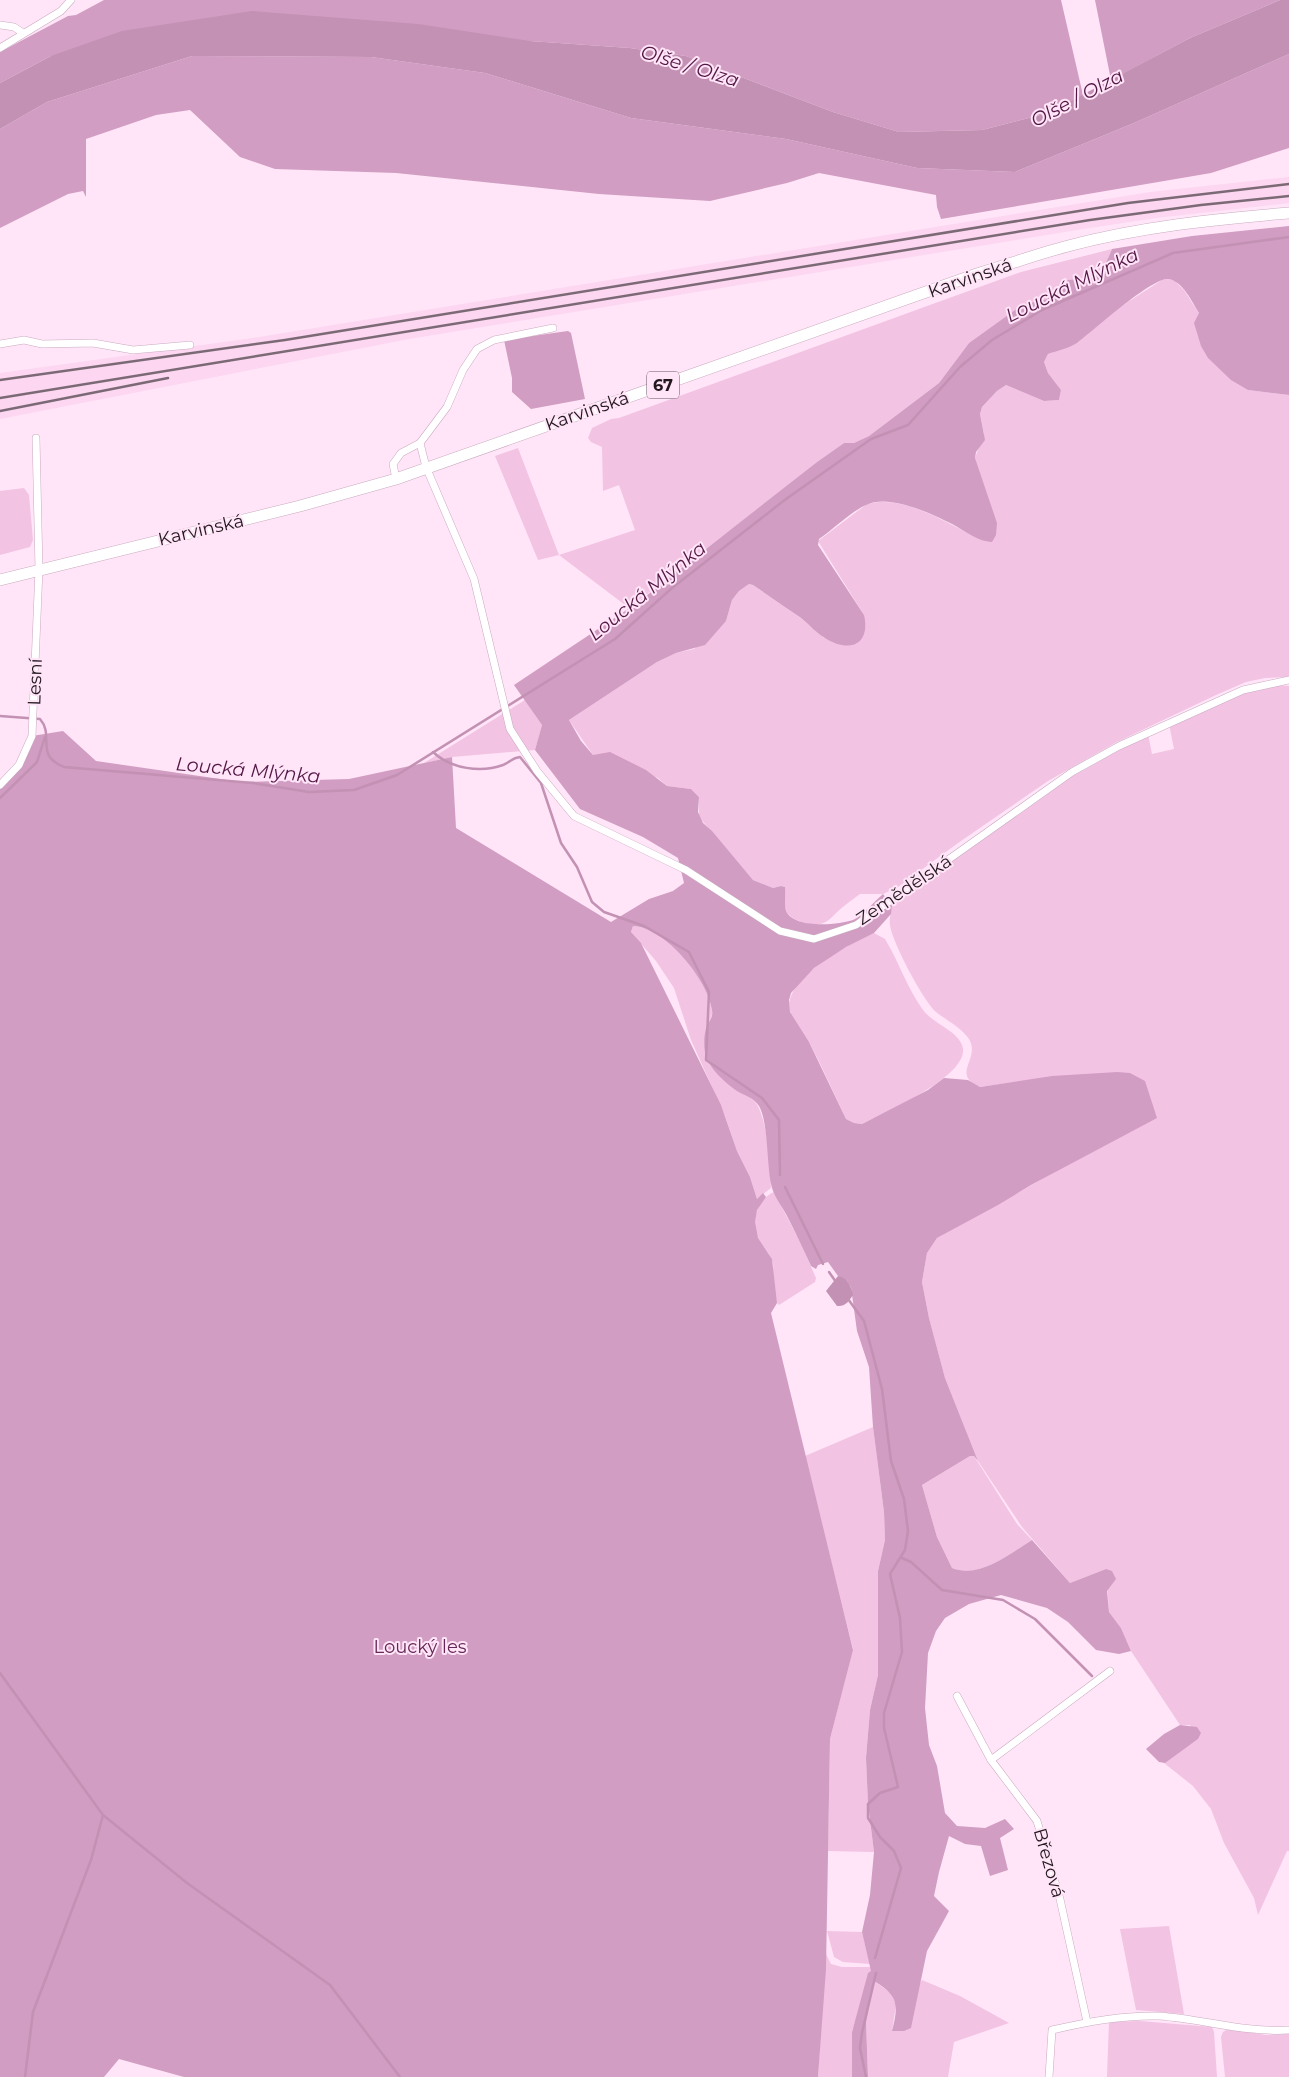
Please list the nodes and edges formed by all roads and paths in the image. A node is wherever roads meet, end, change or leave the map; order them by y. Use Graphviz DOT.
graph roads {
  1 [pos="71,0"];
  2 [pos="0,25"];
  3 [pos="23,33"];
  4 [pos="0,48"];
  5 [pos="1289,213"];
  6 [pos="553,328"];
  7 [pos="0,344"];
  8 [pos="190,345"];
  9 [pos="36,438"];
  10 [pos="420,443"];
  11 [pos="426,467"];
  12 [pos="396,479"];
  13 [pos="39,569"];
  14 [pos="0,580"];
  15 [pos="1289,680"];
  16 [pos="0,785"];
  17 [pos="1110,1671"];
  18 [pos="957,1696"];
  19 [pos="991,1760"];
  20 [pos="1086,2022"];
  21 [pos="1289,2030"];
  22 [pos="1049,2077"];
  1 -- 3 [label="street"];
  2 -- 3 [label="street"];
  3 -- 4 [label="street"];
  5 -- 11 [label="main road, Karvinská / 67"];
  6 -- 10 [label="street"];
  7 -- 8 [label="street"];
  9 -- 13 [label="street, Lesní"];
  10 -- 11 [label="street, Zemědělská"];
  10 -- 12 [label="street"];
  11 -- 12 [label="main road, Karvinská / 67"];
  11 -- 15 [label="street, Zemědělská"];
  12 -- 13 [label="main road, Karvinská / 67"];
  13 -- 14 [label="main road, Karvinská / 67"];
  13 -- 16 [label="street, Lesní"];
  17 -- 19 [label="street"];
  18 -- 19 [label="street, Březová"];
  19 -- 20 [label="street, Březová"];
  20 -- 21 [label="street"];
  20 -- 22 [label="street"];
}
